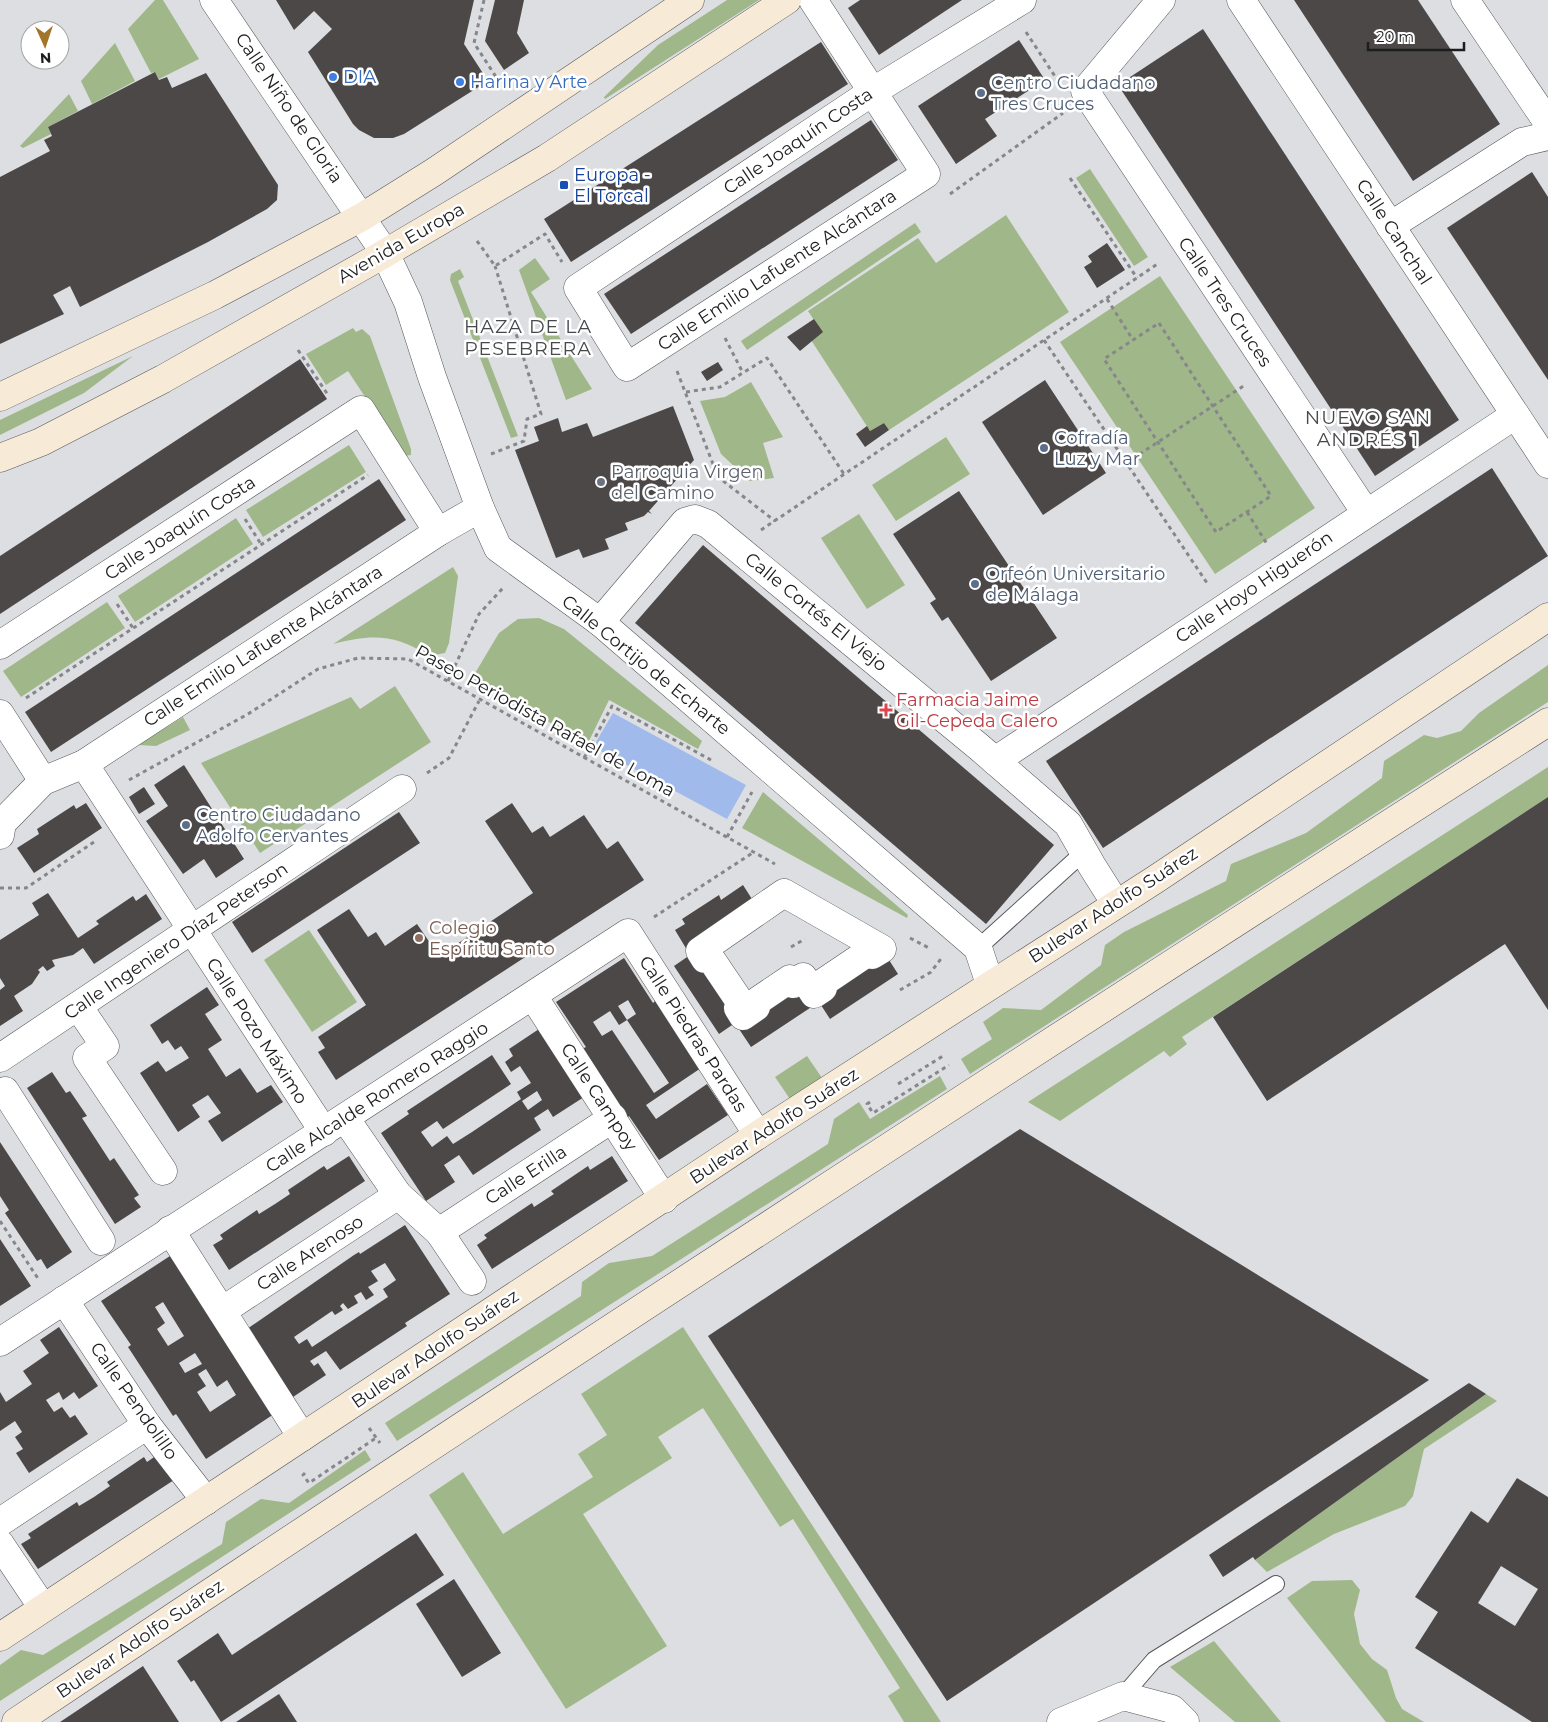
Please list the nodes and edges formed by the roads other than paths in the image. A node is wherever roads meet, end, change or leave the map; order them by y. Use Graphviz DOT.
graph roads {
  1 [pos="214,0"];
  2 [pos="690,0"];
  3 [pos="787,0"];
  4 [pos="813,0"];
  5 [pos="1161,0"];
  6 [pos="1241,0"];
  7 [pos="1465,0"];
  8 [pos="1016,4"];
  9 [pos="872,92"];
  10 [pos="1548,123"];
  11 [pos="1548,136"];
  12 [pos="362,217"];
  13 [pos="1390,226"];
  14 [pos="385,253"];
  15 [pos="627,367"];
  16 [pos="0,397"];
  17 [pos="1515,415"];
  18 [pos="0,458"];
  19 [pos="1548,464"];
  20 [pos="480,508"];
  21 [pos="1366,513"];
  22 [pos="438,532"];
  23 [pos="1548,617"];
  24 [pos="600,622"];
  25 [pos="0,645"];
  26 [pos="0,714"];
  27 [pos="1548,722"];
  28 [pos="995,760"];
  29 [pos="84,764"];
  30 [pos="43,781"];
  31 [pos="402,790"];
  32 [pos="0,835"];
  33 [pos="1084,852"];
  34 [pos="1116,904"];
  35 [pos="833,921"];
  36 [pos="191,931"];
  37 [pos="628,934"];
  38 [pos="978,948"];
  39 [pos="990,984"];
  40 [pos="533,996"];
  41 [pos="78,1006"];
  42 [pos="0,1058"];
  43 [pos="5,1091"];
  44 [pos="613,1118"];
  45 [pos="335,1125"];
  46 [pos="758,1135"];
  47 [pos="163,1171"];
  48 [pos="398,1195"];
  49 [pos="664,1199"];
  50 [pos="170,1230"];
  51 [pos="440,1232"];
  52 [pos="101,1241"];
  53 [pos="472,1281"];
  54 [pos="61,1302"];
  55 [pos="222,1311"];
  56 [pos="0,1342"];
  57 [pos="147,1425"];
  58 [pos="302,1437"];
  59 [pos="206,1501"];
  60 [pos="0,1522"];
  61 [pos="0,1544"];
  62 [pos="1276,1584"];
  63 [pos="43,1608"];
  64 [pos="0,1636"];
  65 [pos="1123,1696"];
  66 [pos="16,1722"];
  67 [pos="1061,1722"];
  68 [pos="1186,1722"];
  1 -- 12 [label="street, Calle Niño de Gloria"];
  2 -- 12 [label="street"];
  3 -- 14 [label="street, Avenida Europa"];
  4 -- 9 [label="street"];
  5 -- 21 [label="street, Calle Tres Cruces"];
  6 -- 13 [label="street, Calle Canchal"];
  7 -- 10 [label="street"];
  8 -- 9 [label="street, Calle Joaquín Costa"];
  9 -- 15 [label="street, Calle Joaquín Costa"];
  9 -- 15 [label="street, Calle Emilio Lafuente Alcántara"];
  11 -- 13 [label="street"];
  12 -- 14 [label="street, Calle Niño de Gloria"];
  12 -- 16 [label="street"];
  13 -- 17 [label="street, Calle Canchal"];
  14 -- 18 [label="street, Avenida Europa"];
  14 -- 20 [label="street, Calle Cortijo de Echarte"];
  17 -- 19 [label="street, Calle Canchal"];
  17 -- 21 [label="street, Calle Hoyo Higuerón"];
  20 -- 22 [label="street, Calle Emilio Lafuente Alcántara"];
  20 -- 24 [label="street, Calle Cortijo de Echarte"];
  21 -- 28 [label="street, Calle Hoyo Higuerón"];
  22 -- 25 [label="street, Calle Joaquín Costa"];
  22 -- 29 [label="street, Calle Emilio Lafuente Alcántara"];
  23 -- 34 [label="street, Bulevar Adolfo Suárez"];
  24 -- 28 [label="street, Calle Cortés El Viejo"];
  24 -- 38 [label="street, Calle Cortijo de Echarte"];
  26 -- 30 [label="street"];
  27 -- 66 [label="street, Bulevar Adolfo Suárez"];
  28 -- 33 [label="street, Calle Cortés El Viejo"];
  29 -- 30 [label="street, Calle Emilio Lafuente Alcántara"];
  29 -- 36 [label="street, Calle Pozo Máximo"];
  30 -- 32 [label="street"];
  31 -- 36 [label="street, Calle Ingeniero Díaz Peterson"];
  33 -- 34 [label="street, Calle Cortés El Viejo"];
  33 -- 38 [label="lane"];
  34 -- 39 [label="street, Bulevar Adolfo Suárez"];
  35 -- 35 [label="street"];
  36 -- 41 [label="street, Calle Ingeniero Díaz Peterson"];
  36 -- 45 [label="street, Calle Pozo Máximo"];
  37 -- 40 [label="street, Calle Alcalde Romero Raggio"];
  37 -- 46 [label="street, Calle Piedras Pardas"];
  38 -- 39 [label="street"];
  39 -- 46 [label="street, Bulevar Adolfo Suárez"];
  40 -- 44 [label="street, Calle Campoy"];
  40 -- 45 [label="street, Calle Alcalde Romero Raggio"];
  41 -- 42 [label="street, Calle Ingeniero Díaz Peterson"];
  41 -- 47 [label="street"];
  43 -- 52 [label="street"];
  44 -- 49 [label="street, Calle Campoy"];
  44 -- 51 [label="street, Calle Erilla"];
  45 -- 48 [label="street, Calle Pozo Máximo"];
  45 -- 50 [label="street, Calle Alcalde Romero Raggio"];
  46 -- 49 [label="street, Bulevar Adolfo Suárez"];
  48 -- 51 [label="street, Calle Pozo Máximo"];
  48 -- 55 [label="street, Calle Arenoso"];
  49 -- 58 [label="street, Bulevar Adolfo Suárez"];
  50 -- 54 [label="street, Calle Alcalde Romero Raggio"];
  50 -- 55 [label="street"];
  51 -- 53 [label="street, Calle Pozo Máximo"];
  54 -- 56 [label="street, Calle Alcalde Romero Raggio"];
  54 -- 57 [label="street, Calle Pendolillo"];
  55 -- 58 [label="street"];
  57 -- 59 [label="street, Calle Pendolillo"];
  57 -- 60 [label="street"];
  58 -- 59 [label="street, Bulevar Adolfo Suárez"];
  59 -- 63 [label="street, Bulevar Adolfo Suárez"];
  61 -- 63 [label="street"];
  62 -- 65 [label="lane"];
  63 -- 64 [label="street, Bulevar Adolfo Suárez"];
  65 -- 67 [label="street"];
  65 -- 68 [label="street"];
}
